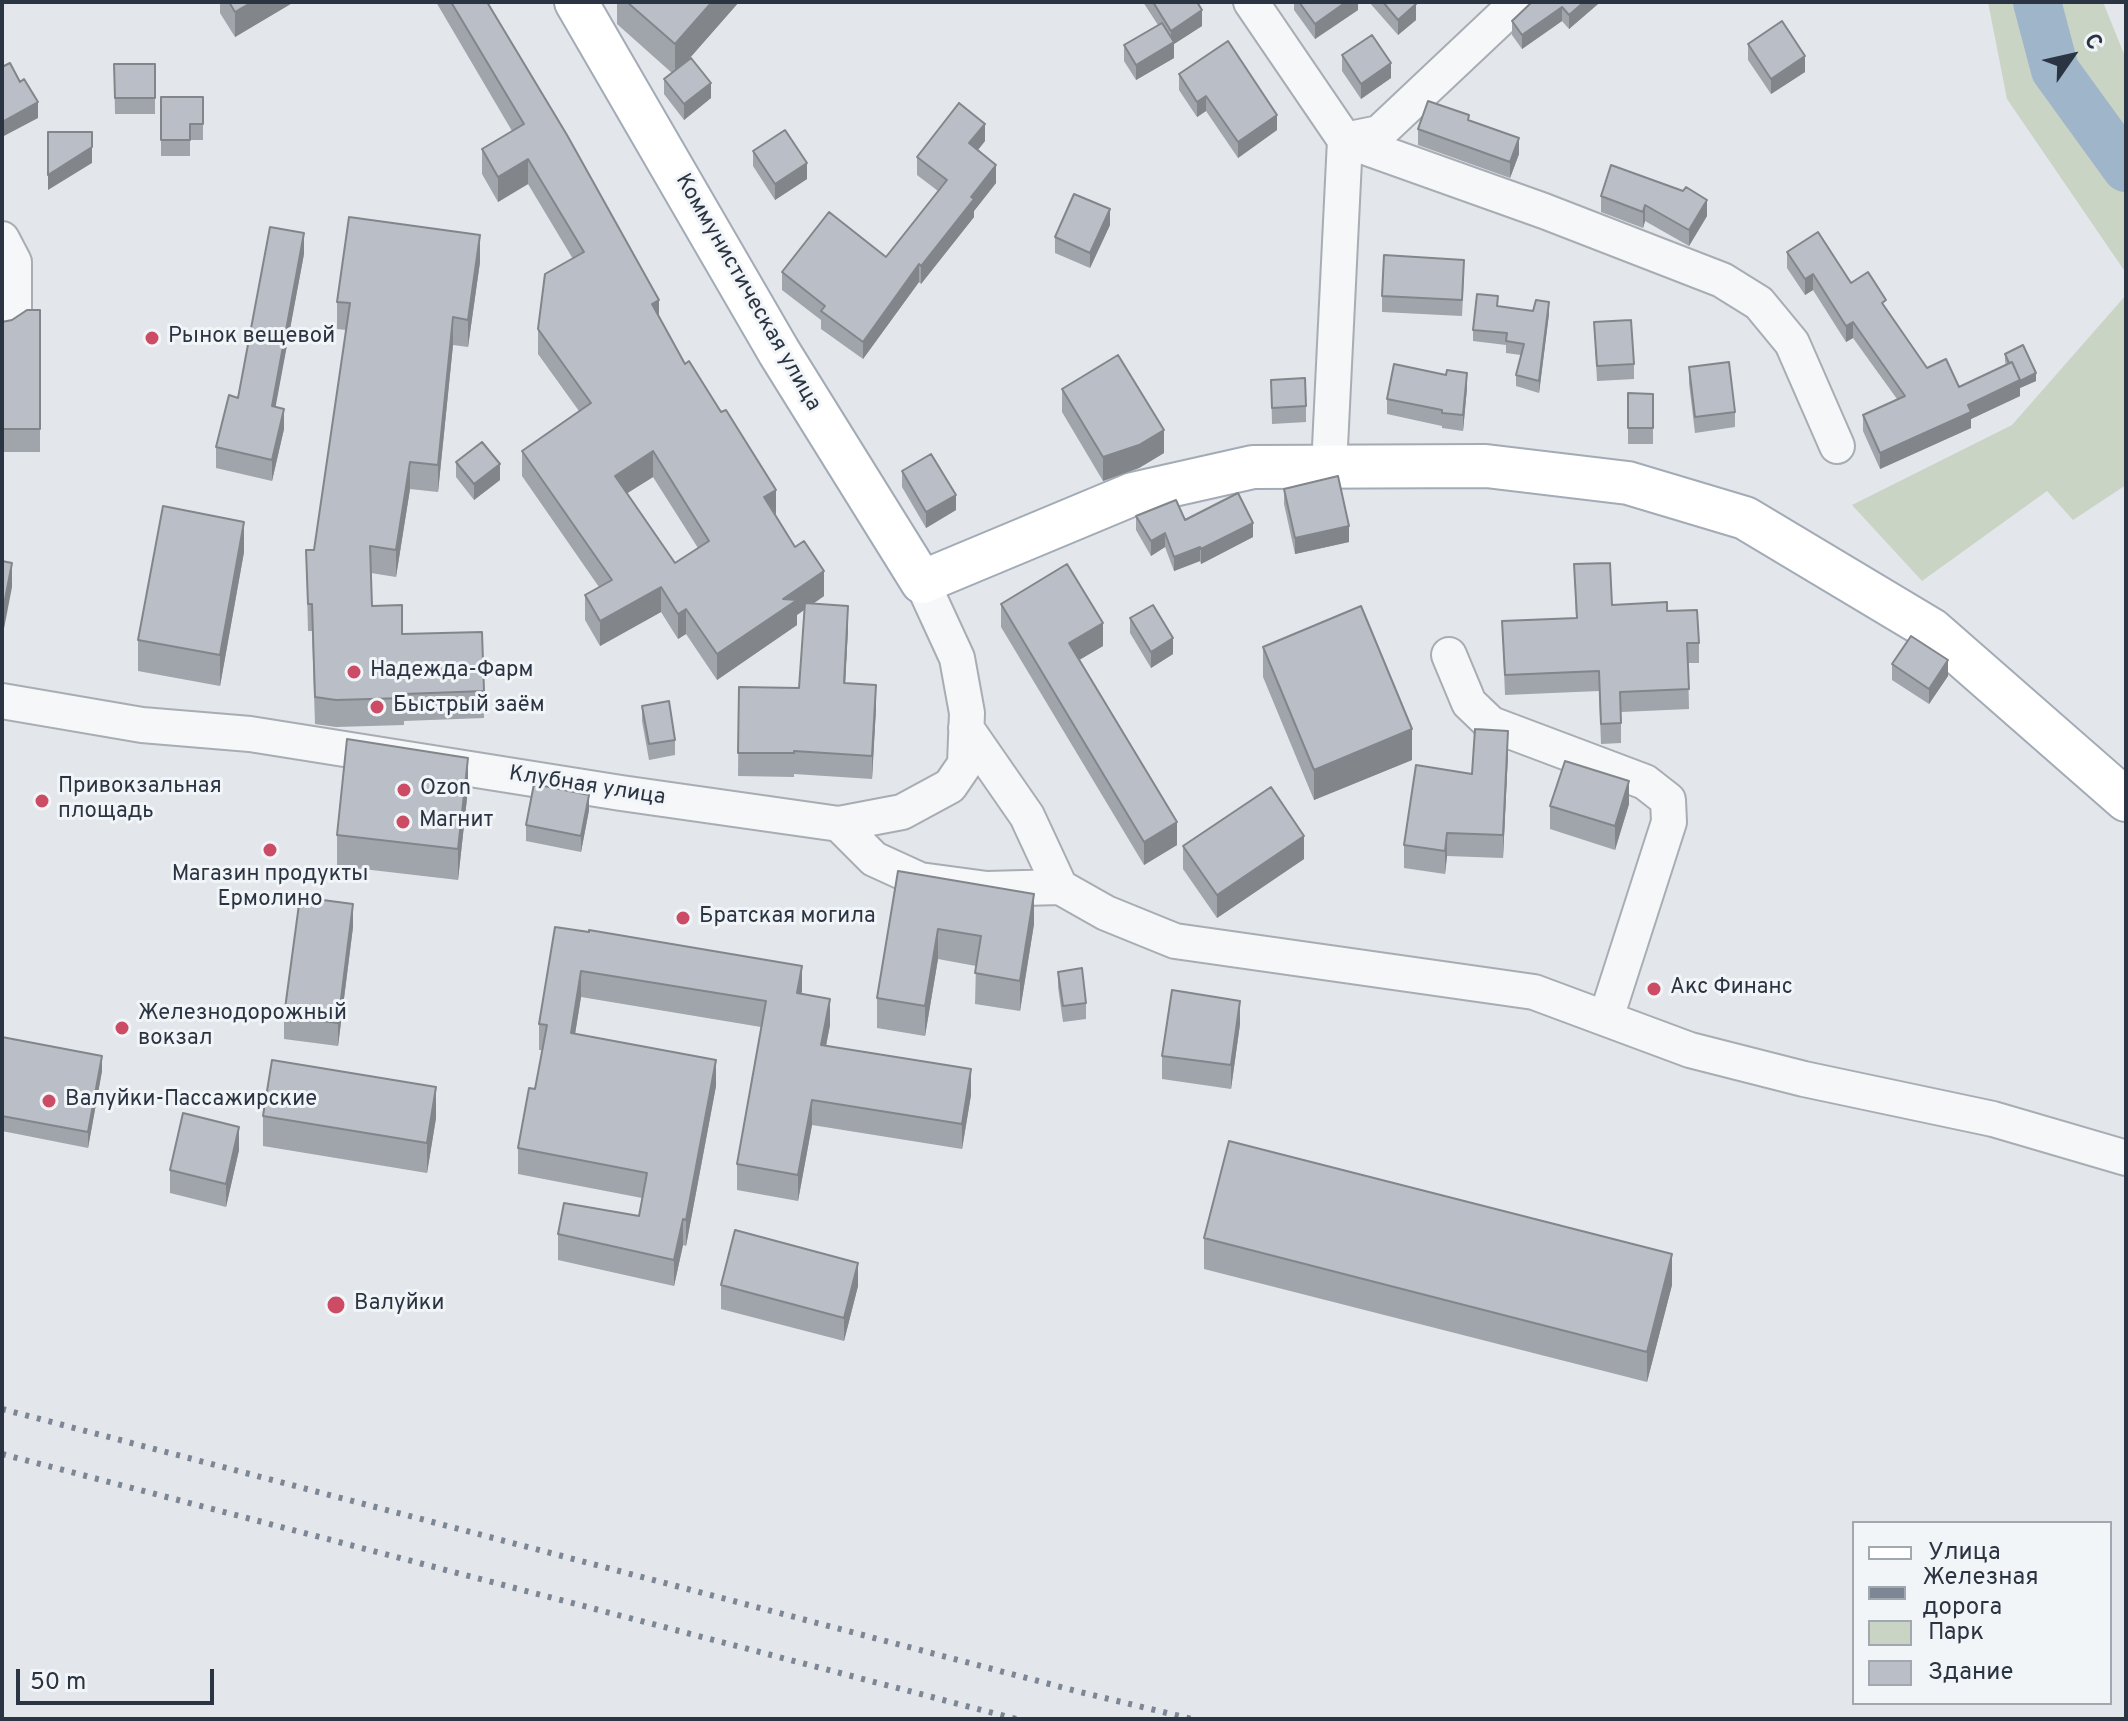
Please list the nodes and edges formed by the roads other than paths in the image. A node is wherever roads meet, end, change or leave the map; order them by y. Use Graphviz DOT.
graph roads {
  1 [pos="1251,2"];
  2 [pos="1518,2"];
  3 [pos="589,8"];
  4 [pos="1345,140"];
  5 [pos="2,239"];
  6 [pos="2,326"];
  7 [pos="1837,446"];
  8 [pos="1329,467"];
  9 [pos="922,582"];
  10 [pos="1449,655"];
  11 [pos="2,701"];
  12 [pos="966,728"];
  13 [pos="2126,800"];
  14 [pos="839,824"];
  15 [pos="1060,887"];
  16 [pos="1606,1018"];
  17 [pos="2126,1158"];
  1 -- 4 [label="street"];
  2 -- 4 [label="street"];
  3 -- 9 [label="main road, Коммунистическая улица"];
  4 -- 7 [label="street"];
  4 -- 8 [label="street"];
  5 -- 6 [label="street"];
  8 -- 9 [label="main road"];
  8 -- 13 [label="main road"];
  9 -- 12 [label="street, Клубная улица"];
  10 -- 16 [label="street"];
  11 -- 14 [label="street, Клубная улица"];
  12 -- 14 [label="street, Клубная улица"];
  12 -- 15 [label="street"];
  14 -- 15 [label="street"];
  15 -- 16 [label="street"];
  16 -- 17 [label="street"];
}
